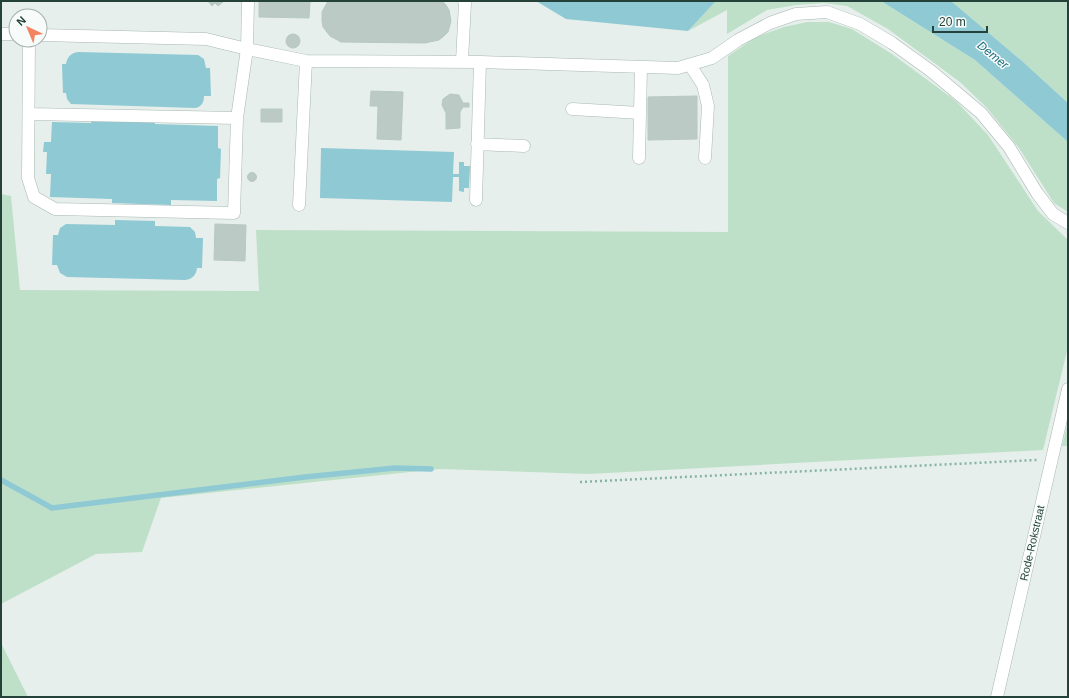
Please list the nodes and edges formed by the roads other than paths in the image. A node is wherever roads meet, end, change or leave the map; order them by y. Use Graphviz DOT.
graph roads {
  1 [pos="248,1"];
  2 [pos="464,1"];
  3 [pos="48,35"];
  4 [pos="29,48"];
  5 [pos="247,49"];
  6 [pos="306,61"];
  7 [pos="462,61"];
  8 [pos="480,62"];
  9 [pos="690,65"];
  10 [pos="641,67"];
  11 [pos="572,109"];
  12 [pos="640,113"];
  13 [pos="29,114"];
  14 [pos="237,118"];
  15 [pos="478,144"];
  16 [pos="524,146"];
  17 [pos="639,158"];
  18 [pos="705,158"];
  19 [pos="476,200"];
  20 [pos="299,205"];
  21 [pos="1068,223"];
  22 [pos="1068,389"];
  23 [pos="997,697"];
  1 -- 5 [label="street"];
  2 -- 7 [label="street"];
  3 -- 5 [label="street"];
  4 -- 13 [label="street"];
  5 -- 6 [label="street"];
  5 -- 14 [label="street"];
  6 -- 7 [label="street"];
  6 -- 20 [label="street"];
  7 -- 8 [label="street"];
  8 -- 10 [label="street"];
  8 -- 15 [label="street"];
  9 -- 10 [label="street"];
  9 -- 18 [label="street"];
  9 -- 21 [label="street"];
  10 -- 12 [label="street"];
  11 -- 12 [label="street"];
  12 -- 17 [label="street"];
  13 -- 14 [label="street"];
  13 -- 14 [label="street"];
  15 -- 16 [label="street"];
  15 -- 19 [label="street"];
  22 -- 23 [label="street, Rode-Rokstraat"];
}
